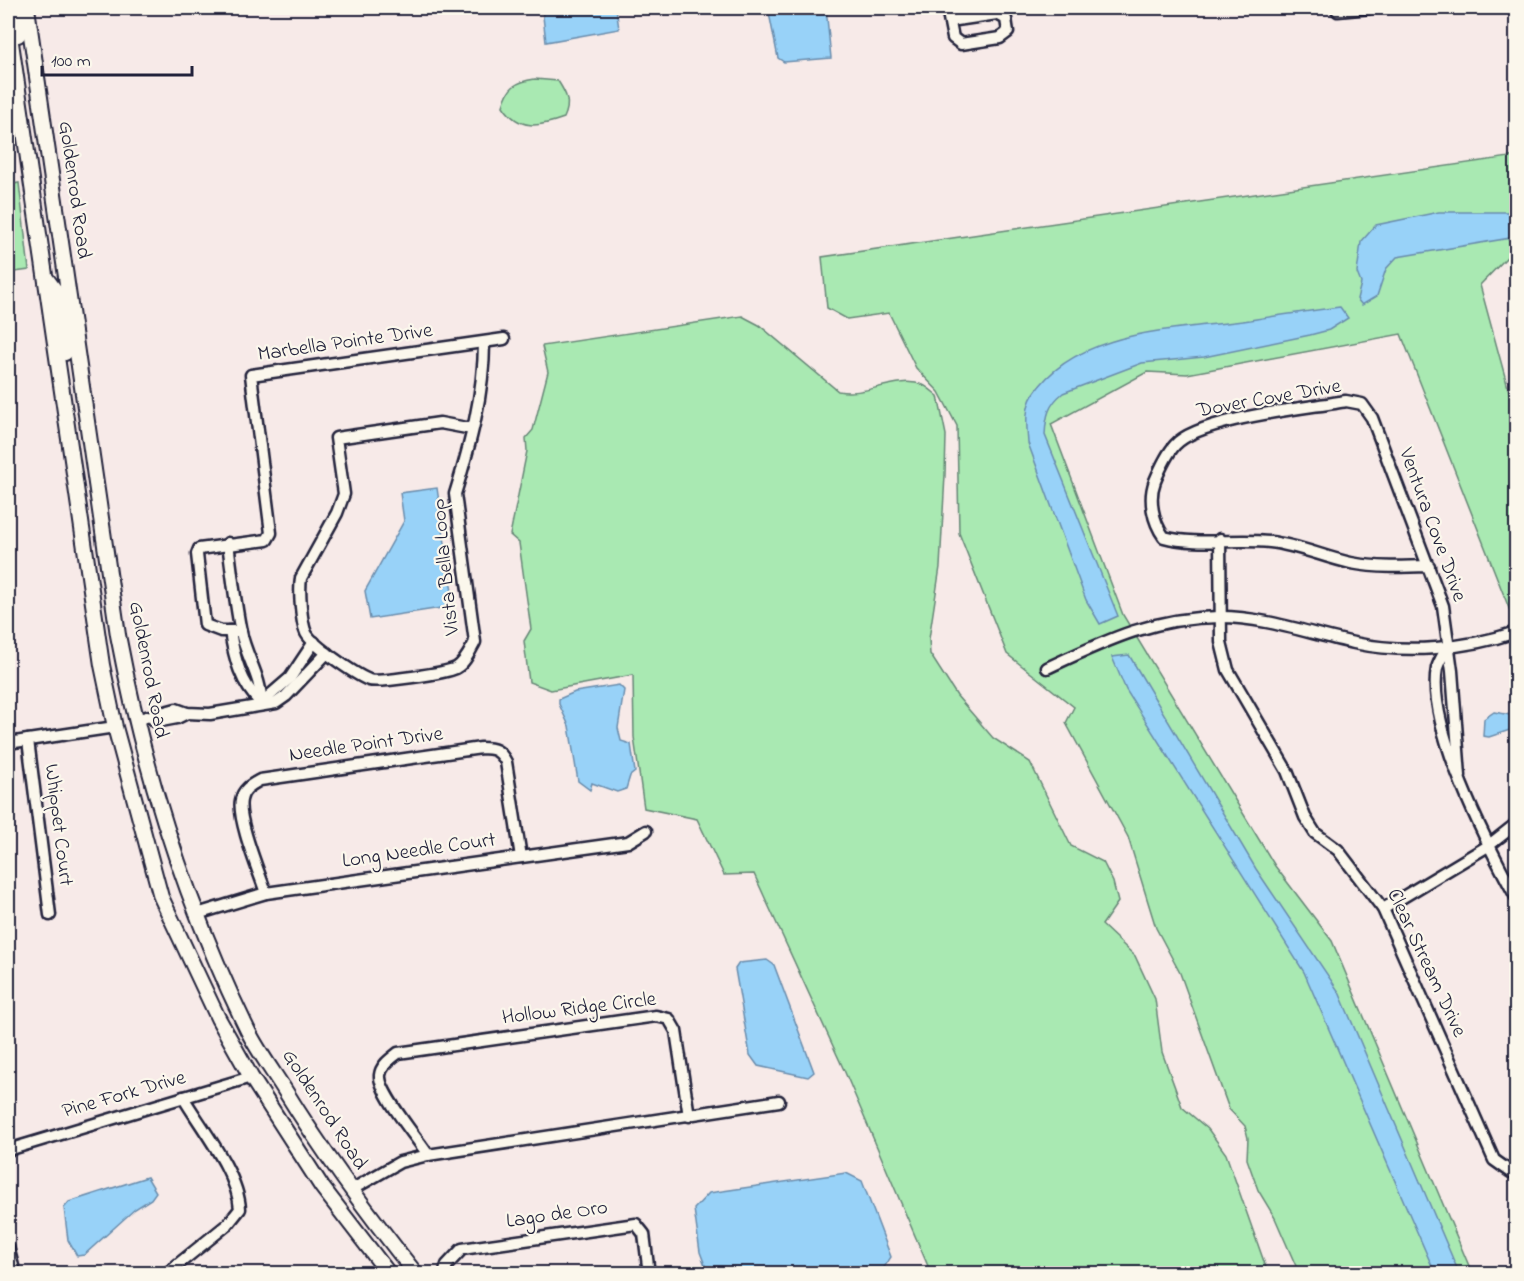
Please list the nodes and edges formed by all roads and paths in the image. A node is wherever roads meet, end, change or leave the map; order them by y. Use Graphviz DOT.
graph roads {
  1 [pos="14,8"];
  2 [pos="27,8"];
  3 [pos="948,8"];
  4 [pos="1336,8"];
  5 [pos="1370,8"];
  6 [pos="950,21"];
  7 [pos="8,22"];
  8 [pos="39,90"];
  9 [pos="22,123"];
  10 [pos="8,125"];
  11 [pos="45,276"];
  12 [pos="68,291"];
  13 [pos="504,339"];
  14 [pos="484,343"];
  15 [pos="84,400"];
  16 [pos="1372,418"];
  17 [pos="66,420"];
  18 [pos="472,429"];
  19 [pos="1220,539"];
  20 [pos="228,543"];
  21 [pos="1429,566"];
  22 [pos="109,569"];
  23 [pos="1221,617"];
  24 [pos="236,631"];
  25 [pos="1516,632"];
  26 [pos="315,642"];
  27 [pos="1447,647"];
  28 [pos="327,653"];
  29 [pos="251,665"];
  30 [pos="1047,668"];
  31 [pos="240,670"];
  32 [pos="106,686"];
  33 [pos="261,703"];
  34 [pos="135,720"];
  35 [pos="115,728"];
  36 [pos="28,740"];
  37 [pos="8,742"];
  38 [pos="144,757"];
  39 [pos="1460,776"];
  40 [pos="1516,824"];
  41 [pos="646,831"];
  42 [pos="1488,846"];
  43 [pos="521,857"];
  44 [pos="266,893"];
  45 [pos="1516,897"];
  46 [pos="1383,909"];
  47 [pos="197,914"];
  48 [pos="50,915"];
  49 [pos="252,1077"];
  50 [pos="183,1097"];
  51 [pos="779,1101"];
  52 [pos="689,1116"];
  53 [pos="8,1150"];
  54 [pos="428,1155"];
  55 [pos="1511,1172"];
  56 [pos="351,1190"];
  57 [pos="8,1247"];
  58 [pos="445,1273"];
  59 [pos="15,1274"];
  60 [pos="166,1274"];
  61 [pos="389,1274"];
  62 [pos="416,1274"];
  63 [pos="439,1274"];
  64 [pos="649,1274"];
  1 -- 8 [label="main road"];
  2 -- 8 [label="main road, Goldenrod Road"];
  3 -- 6 [label="street"];
  4 -- 5 [label="street"];
  6 -- 6 [label="street"];
  7 -- 9 [label="main road, Goldenrod Road"];
  8 -- 12 [label="main road, Goldenrod Road"];
  9 -- 10 [label="street"];
  9 -- 11 [label="main road, Goldenrod Road"];
  9 -- 12 [label="main road"];
  11 -- 15 [label="main road"];
  11 -- 17 [label="main road, Goldenrod Road"];
  12 -- 15 [label="main road, Goldenrod Road"];
  13 -- 14 [label="street, Marbella Pointe Drive"];
  14 -- 18 [label="street, Vista Bella Loop"];
  14 -- 20 [label="street, Marbella Pointe Drive"];
  15 -- 22 [label="main road, Goldenrod Road"];
  16 -- 19 [label="street, Dover Cove Drive"];
  16 -- 21 [label="street, Ventura Cove Drive"];
  17 -- 22 [label="main road"];
  17 -- 32 [label="main road, Goldenrod Road"];
  18 -- 26 [label="street, Vista Bella Loop"];
  18 -- 28 [label="street, Vista Bella Loop"];
  19 -- 21 [label="street"];
  19 -- 23 [label="street, Clear Stream Drive"];
  20 -- 24 [label="street"];
  20 -- 24 [label="street, Marbella Pointe Drive"];
  21 -- 27 [label="street, Ventura Cove Drive"];
  22 -- 34 [label="main road, Goldenrod Road"];
  23 -- 27 [label="street"];
  23 -- 30 [label="street"];
  23 -- 46 [label="street, Clear Stream Drive"];
  24 -- 29 [label="street"];
  24 -- 31 [label="street"];
  25 -- 27 [label="street"];
  26 -- 28 [label="street, Vista Bella Loop"];
  26 -- 33 [label="street"];
  27 -- 39 [label="street, Ventura Cove Drive"];
  27 -- 39 [label="street"];
  28 -- 33 [label="street"];
  29 -- 31 [label="street"];
  29 -- 33 [label="street"];
  31 -- 33 [label="street"];
  32 -- 34 [label="main road"];
  32 -- 35 [label="main road, Goldenrod Road"];
  33 -- 34 [label="street"];
  34 -- 38 [label="main road, Goldenrod Road"];
  35 -- 36 [label="street"];
  35 -- 38 [label="main road"];
  35 -- 49 [label="main road, Goldenrod Road"];
  36 -- 37 [label="street"];
  36 -- 48 [label="street, Whippet Court"];
  38 -- 47 [label="main road, Goldenrod Road"];
  39 -- 42 [label="street"];
  40 -- 42 [label="street"];
  41 -- 43 [label="street, Long Needle Court"];
  42 -- 45 [label="street"];
  42 -- 46 [label="street"];
  43 -- 44 [label="street, Long Needle Court"];
  43 -- 44 [label="street, Needle Point Drive"];
  44 -- 47 [label="street, Long Needle Court"];
  46 -- 55 [label="street, Clear Stream Drive"];
  47 -- 56 [label="main road, Goldenrod Road"];
  49 -- 50 [label="street, Pine Fork Drive"];
  49 -- 61 [label="main road, Goldenrod Road"];
  50 -- 53 [label="street, Pine Fork Drive"];
  50 -- 60 [label="street"];
  51 -- 52 [label="street"];
  52 -- 54 [label="street"];
  52 -- 54 [label="street, Hollow Ridge Circle"];
  54 -- 56 [label="street"];
  56 -- 62 [label="main road, Goldenrod Road"];
  57 -- 59 [label="street"];
  58 -- 63 [label="street, Lago de Oro"];
  58 -- 64 [label="street, Lago de Oro"];
}
